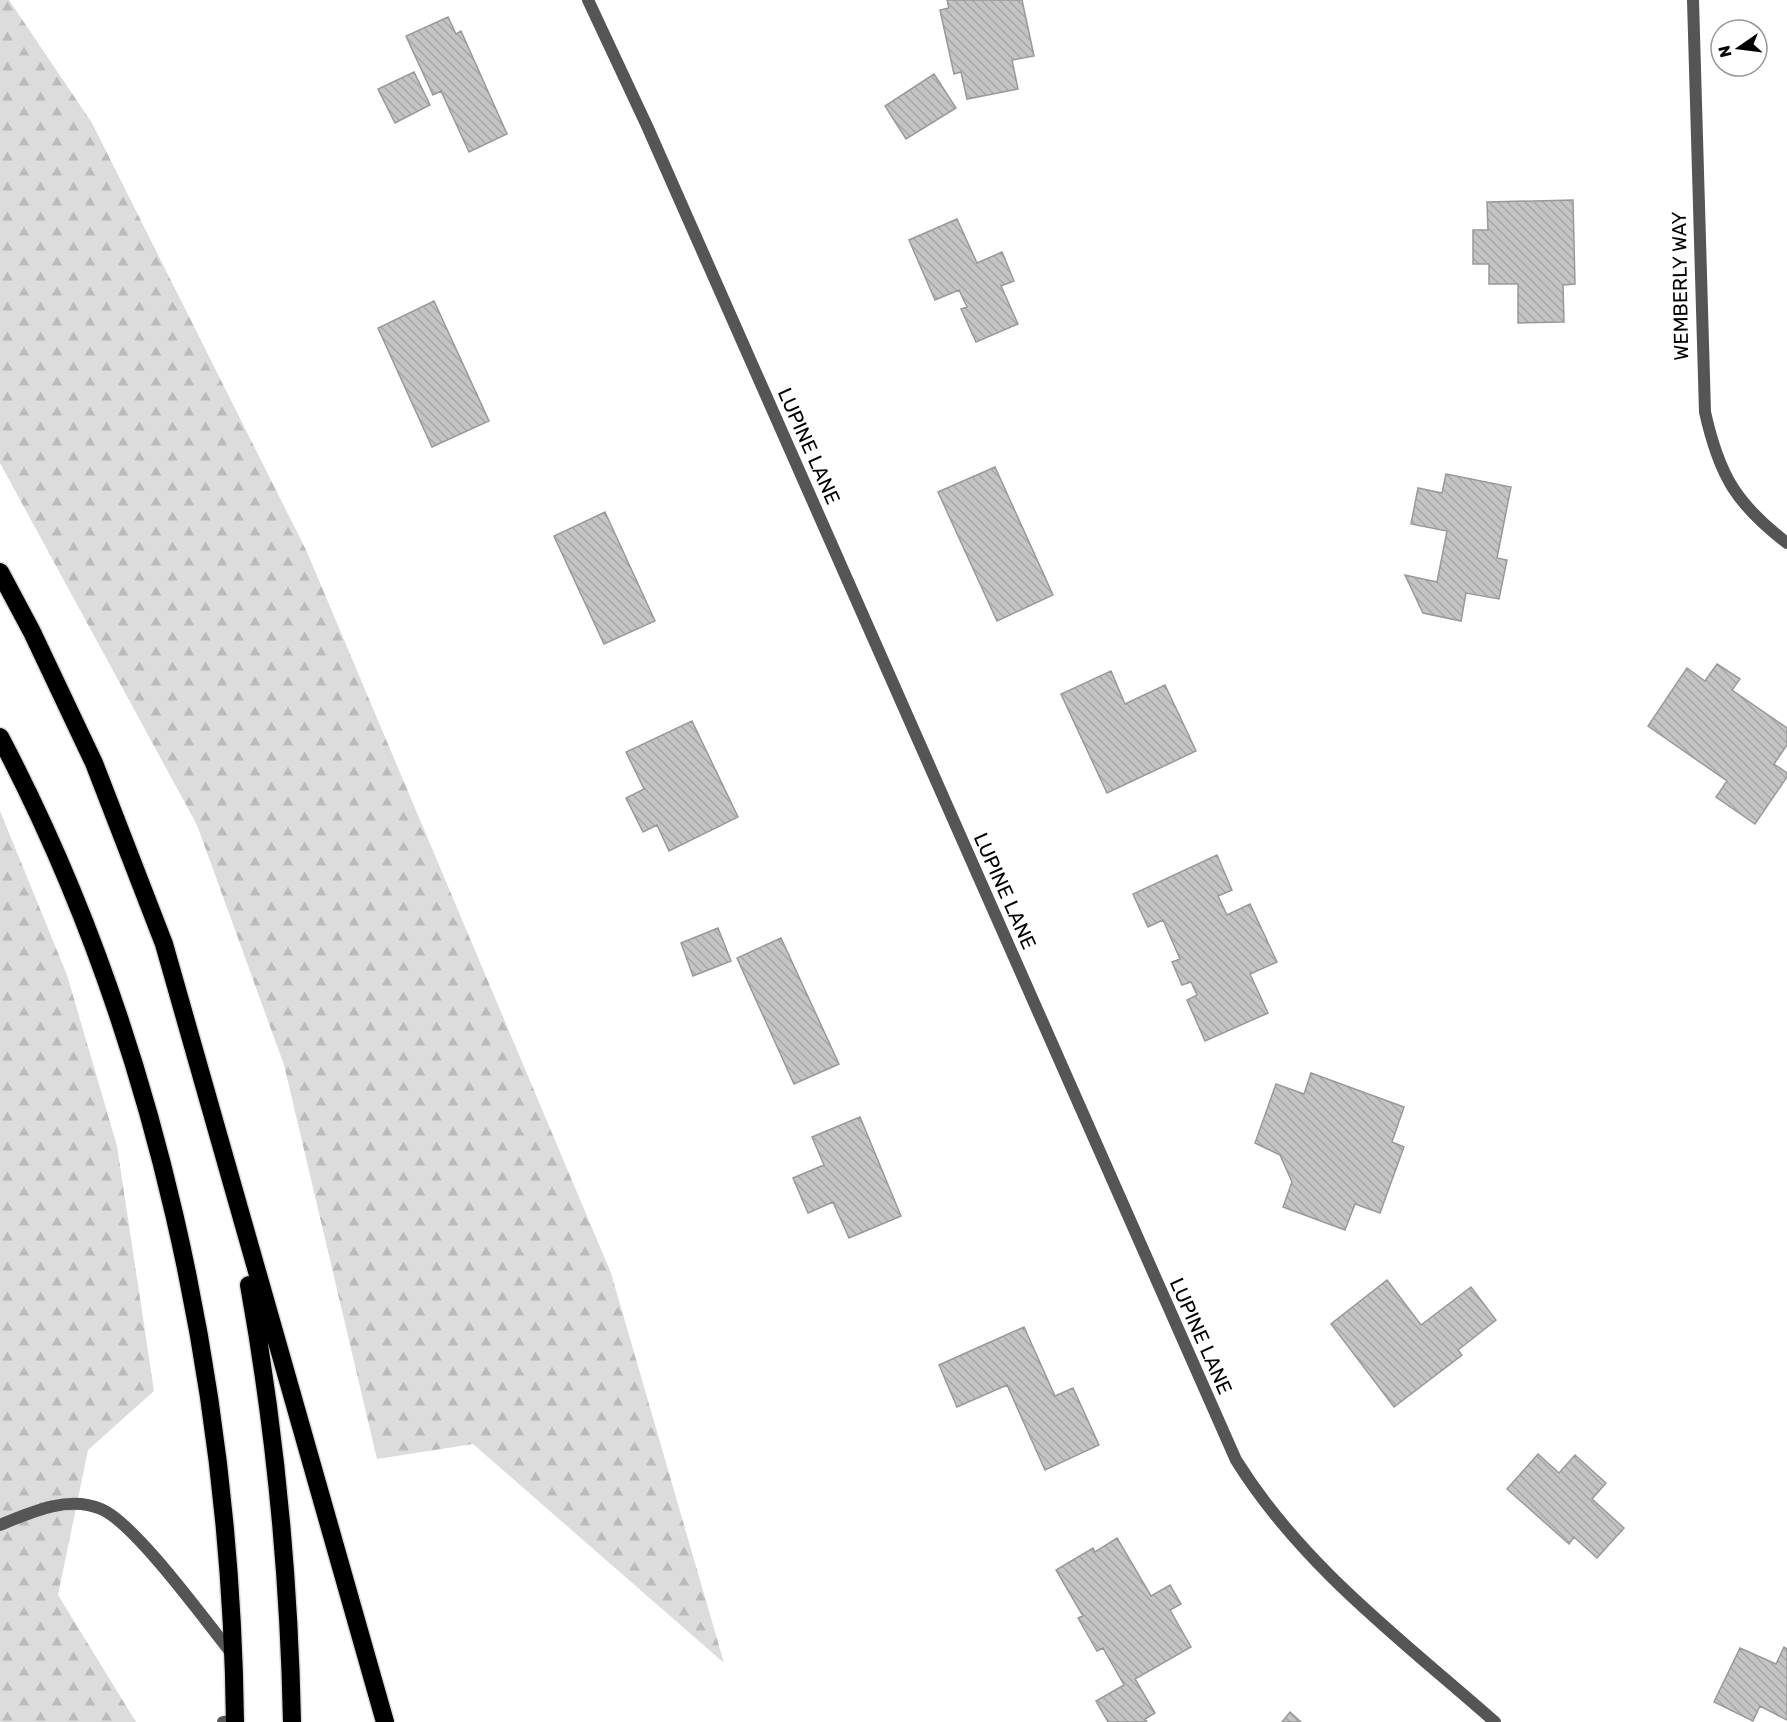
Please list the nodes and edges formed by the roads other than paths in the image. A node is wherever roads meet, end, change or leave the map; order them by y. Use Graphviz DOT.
graph roads {
  1 [pos="588,0"];
  2 [pos="1693,0"];
  3 [pos="1787,543"];
  4 [pos="0,572"];
  5 [pos="0,737"];
  6 [pos="228,1174"];
  7 [pos="0,1526"];
  8 [pos="234,1656"];
  9 [pos="231,1722"];
  10 [pos="292,1722"];
  11 [pos="385,1722"];
  12 [pos="1495,1722"];
  1 -- 12 [label="street, LUPINE LANE"];
  2 -- 3 [label="street, WEMBERLY WAY"];
  4 -- 6 [label="highway"];
  5 -- 8 [label="highway"];
  6 -- 10 [label="highway"];
  6 -- 11 [label="highway"];
  7 -- 8 [label="street"];
  8 -- 9 [label="highway"];
}
